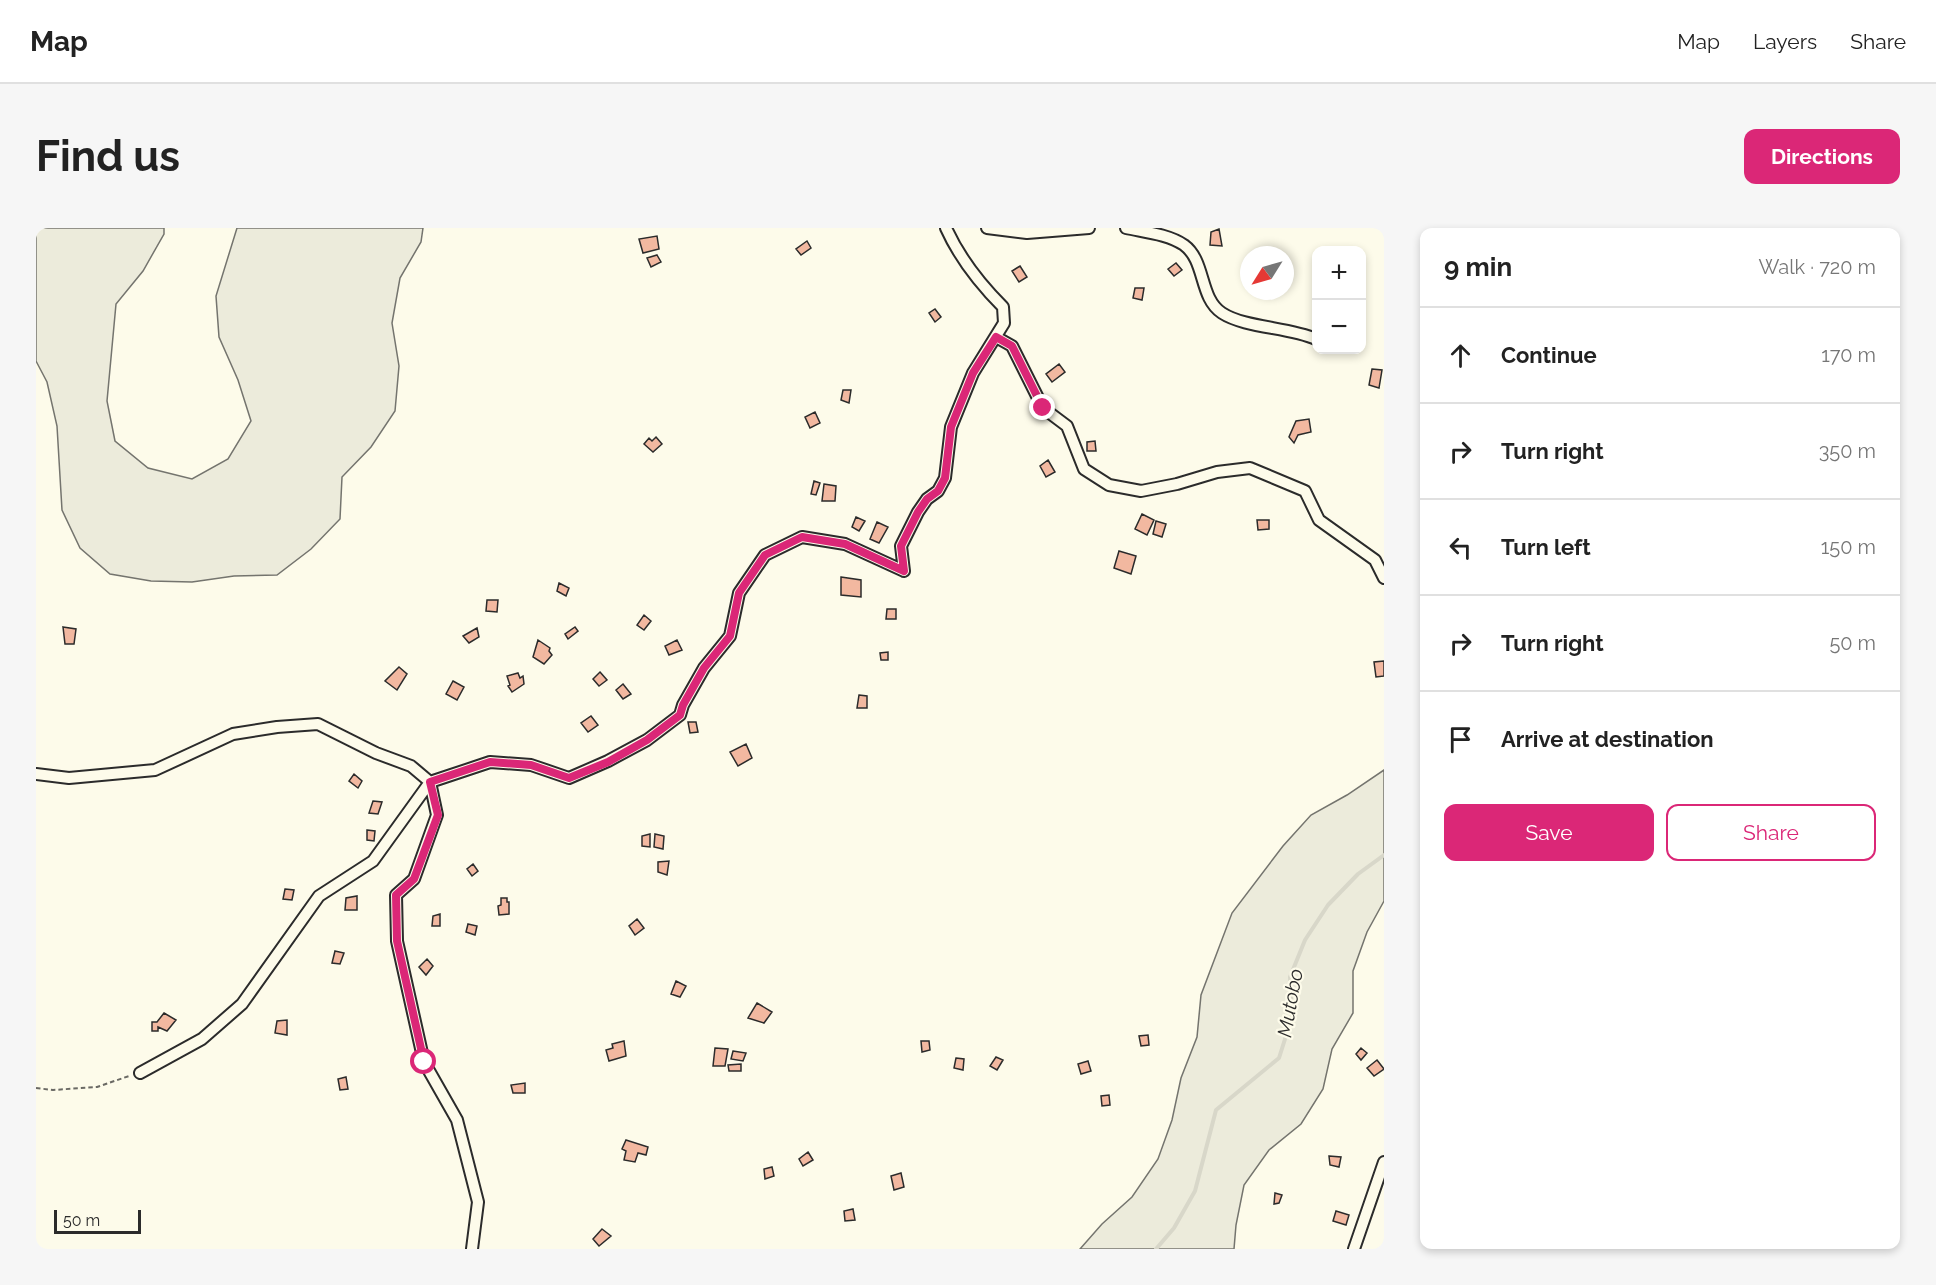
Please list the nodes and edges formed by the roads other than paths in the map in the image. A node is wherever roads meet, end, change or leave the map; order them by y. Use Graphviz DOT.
graph roads {
  1 [pos="946,228"];
  2 [pos="987,228"];
  3 [pos="1089,228"];
  4 [pos="1126,228"];
  5 [pos="996,337"];
  6 [pos="1312,337"];
  7 [pos="1384,578"];
  8 [pos="36,774"];
  9 [pos="430,782"];
  10 [pos="140,1073"];
  11 [pos="1384,1162"];
  12 [pos="472,1249"];
  13 [pos="1354,1249"];
  1 -- 5 [label="street"];
  2 -- 3 [label="street"];
  4 -- 6 [label="street"];
  5 -- 7 [label="street"];
  5 -- 9 [label="street"];
  8 -- 9 [label="street"];
  9 -- 10 [label="street"];
  9 -- 12 [label="street"];
  11 -- 13 [label="street"];
}
